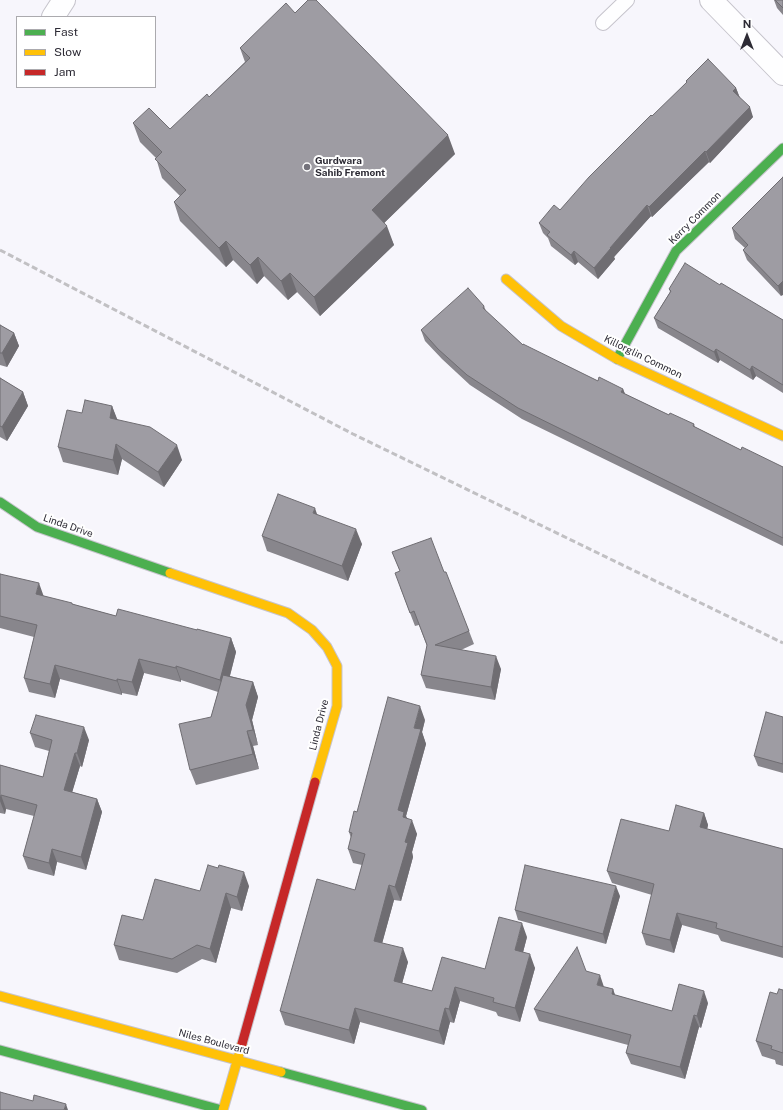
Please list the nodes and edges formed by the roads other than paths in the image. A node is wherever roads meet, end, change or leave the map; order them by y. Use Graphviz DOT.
graph roads {
  1 [pos="64,0"];
  2 [pos="627,0"];
  3 [pos="711,0"];
  4 [pos="54,16"];
  5 [pos="603,23"];
  6 [pos="783,74"];
  7 [pos="783,148"];
  8 [pos="506,279"];
  9 [pos="617,359"];
  10 [pos="783,436"];
  11 [pos="0,502"];
  12 [pos="0,996"];
  13 [pos="0,1050"];
  14 [pos="237,1060"];
  15 [pos="223,1110"];
  16 [pos="422,1110"];
  1 -- 4 [label="street"];
  2 -- 5 [label="lane"];
  3 -- 6 [label="street"];
  7 -- 9 [label="street, Kerry Common"];
  8 -- 9 [label="street, Killorglin Common"];
  9 -- 10 [label="street, Killorglin Common"];
  11 -- 14 [label="street, Linda Drive"];
  12 -- 14 [label="street, Niles Boulevard"];
  13 -- 15 [label="street"];
  14 -- 15 [label="street, Linda Drive"];
  14 -- 16 [label="street, Niles Boulevard"];
}
